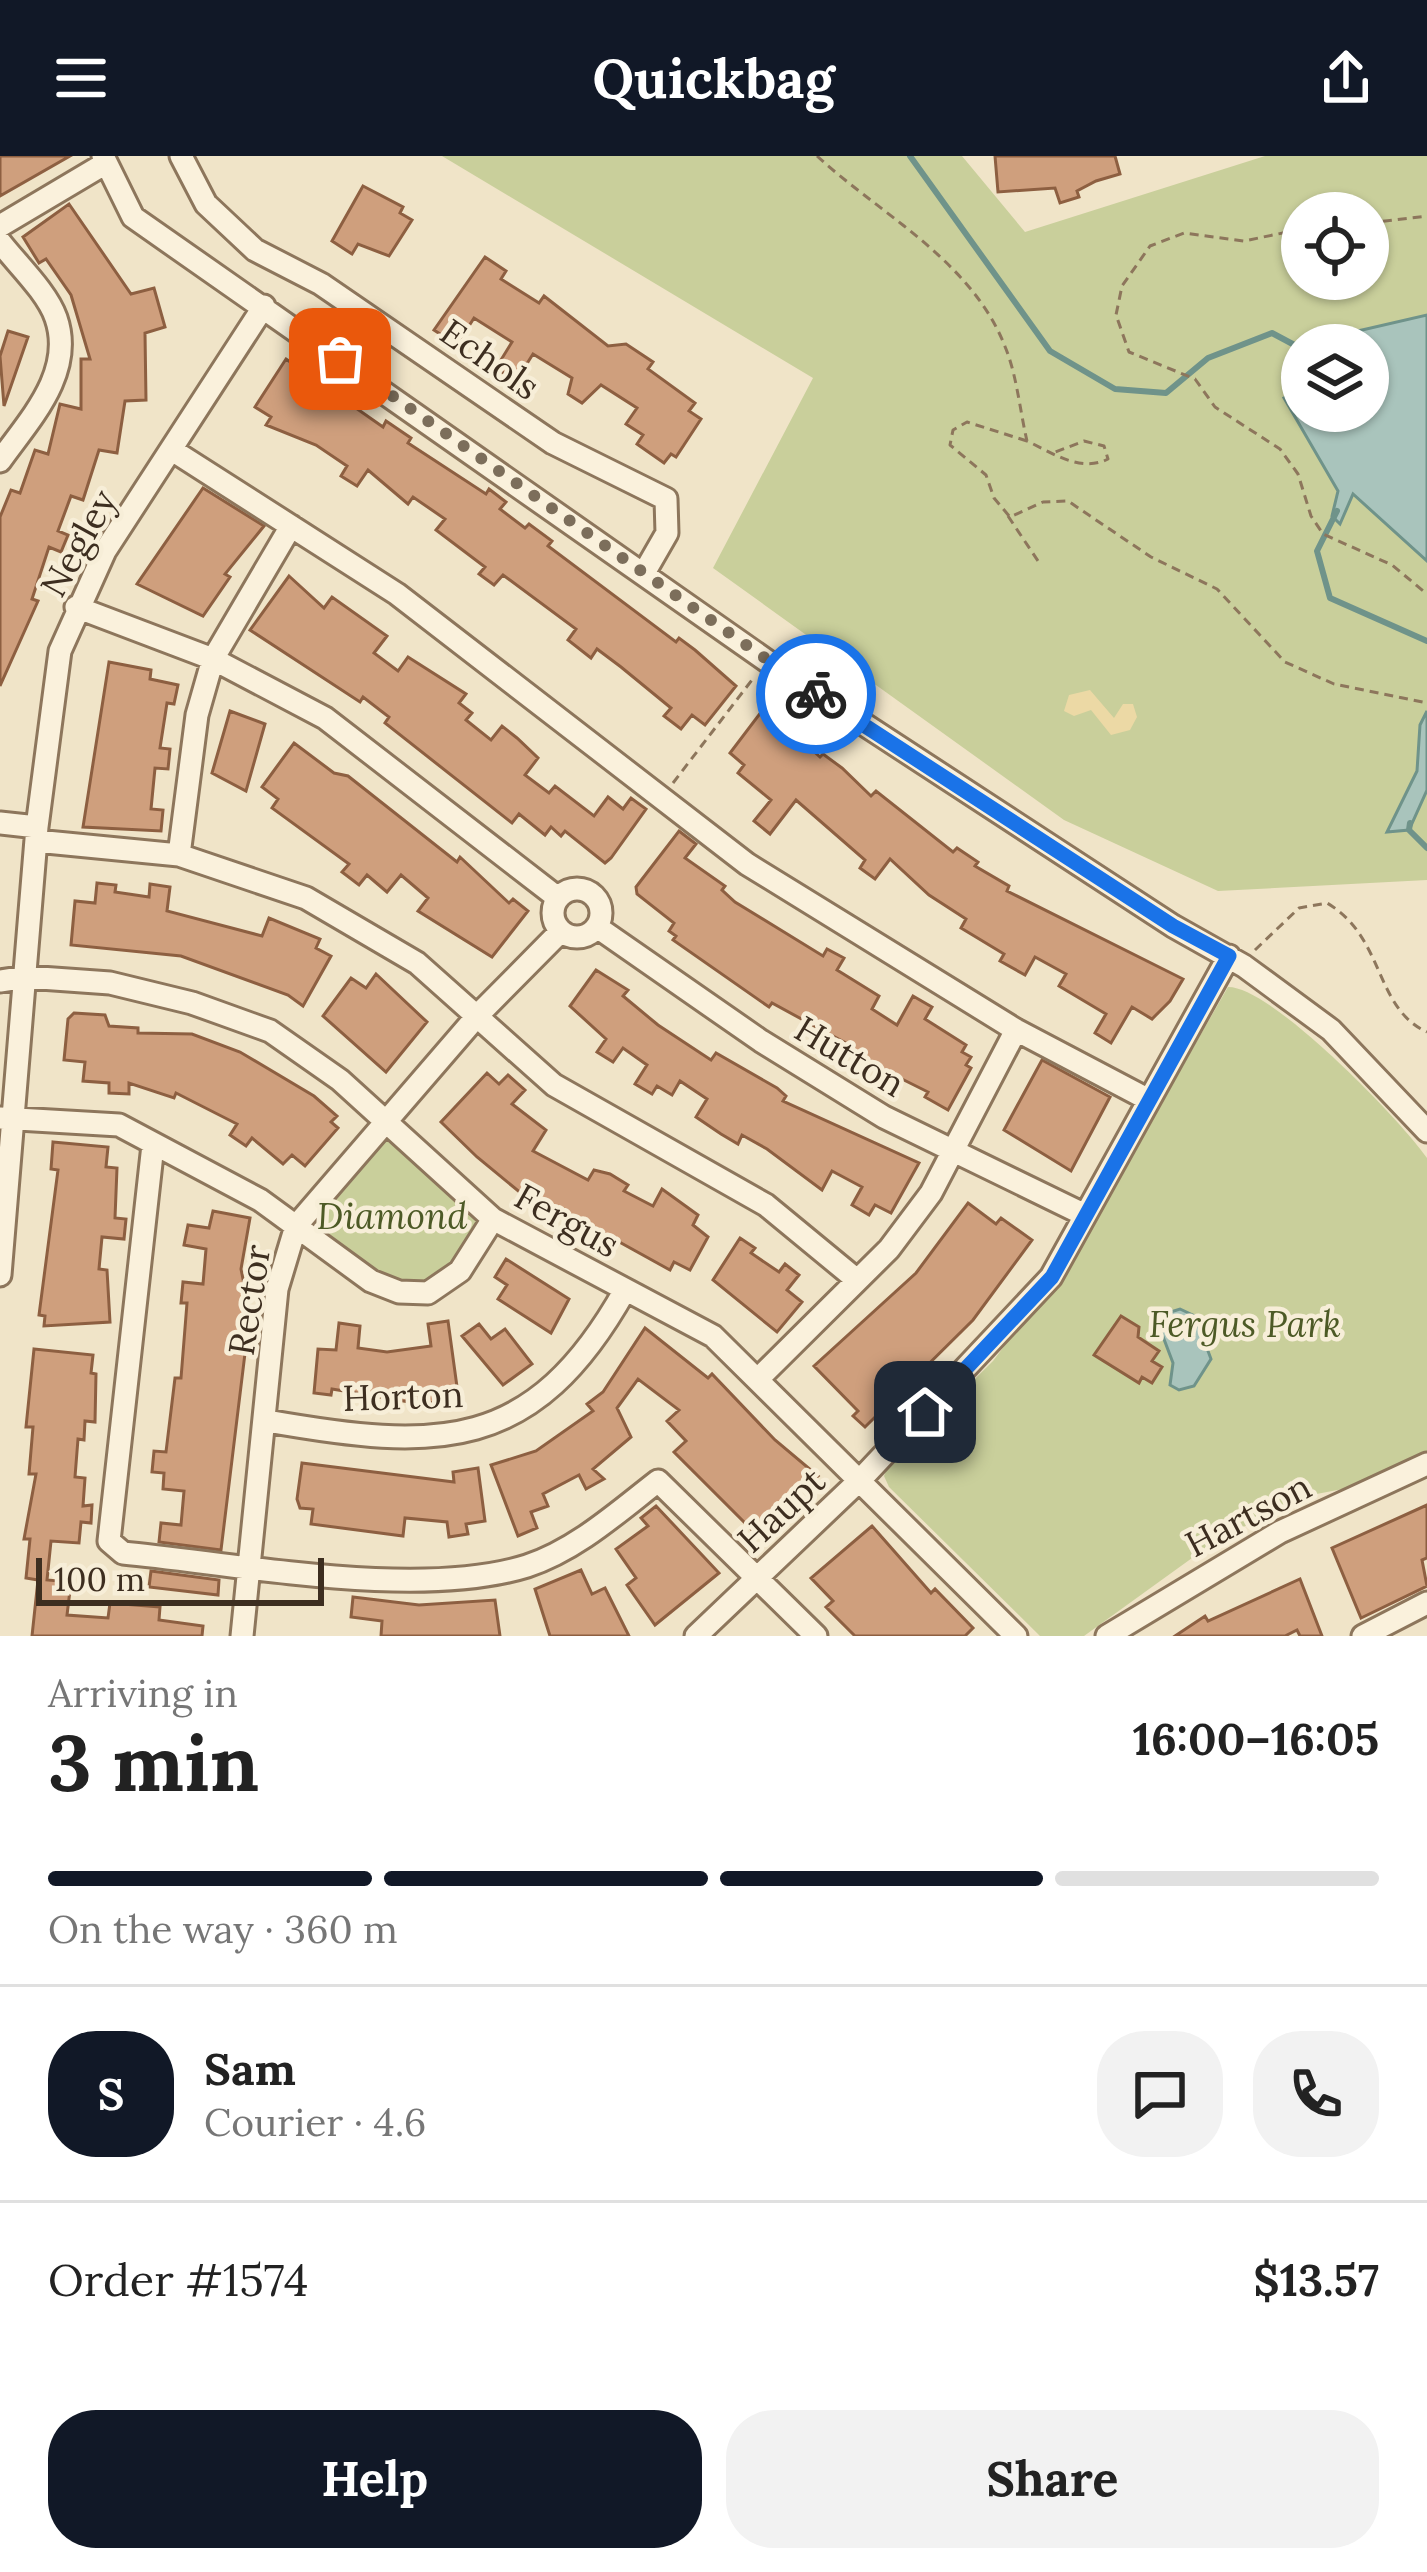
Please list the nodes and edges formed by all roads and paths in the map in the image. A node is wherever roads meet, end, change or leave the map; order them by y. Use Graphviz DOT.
graph roads {
  1 [pos="181,156"];
  2 [pos="817,156"];
  3 [pos="104,159"];
  4 [pos="1427,217"];
  5 [pos="1389,221"];
  6 [pos="0,226"];
  7 [pos="1281,233"];
  8 [pos="0,242"];
  9 [pos="264,306"];
  10 [pos="1027,441"];
  11 [pos="172,449"];
  12 [pos="1053,453"];
  13 [pos="0,461"];
  14 [pos="1007,515"];
  15 [pos="291,526"];
  16 [pos="1040,564"];
  17 [pos="644,573"];
  18 [pos="1427,594"];
  19 [pos="76,607"];
  20 [pos="213,659"];
  21 [pos="767,661"];
  22 [pos="1427,703"];
  23 [pos="661,798"];
  24 [pos="0,823"];
  25 [pos="37,834"];
  26 [pos="179,855"];
  27 [pos="558,898"];
  28 [pos="596,926"];
  29 [pos="561,931"];
  30 [pos="1236,961"];
  31 [pos="0,968"];
  32 [pos="26,977"];
  33 [pos="0,981"];
  34 [pos="478,1015"];
  35 [pos="1016,1030"];
  36 [pos="1427,1032"];
  37 [pos="1149,1100"];
  38 [pos="7,1118"];
  39 [pos="387,1121"];
  40 [pos="1427,1132"];
  41 [pos="153,1145"];
  42 [pos="952,1151"];
  43 [pos="1085,1215"];
  44 [pos="493,1219"];
  45 [pos="296,1226"];
  46 [pos="0,1275"];
  47 [pos="857,1280"];
  48 [pos="625,1290"];
  49 [pos="758,1379"];
  50 [pos="268,1421"];
  51 [pos="1426,1468"];
  52 [pos="862,1478"];
  53 [pos="250,1565"];
  54 [pos="757,1578"];
  55 [pos="1427,1604"];
  56 [pos="242,1636"];
  57 [pos="696,1636"];
  58 [pos="816,1636"];
  59 [pos="1016,1636"];
  60 [pos="1107,1636"];
  61 [pos="1363,1636"];
  1 -- 17 [label="street, Echols"];
  2 -- 10 [label="path"];
  3 -- 6 [label="street"];
  3 -- 9 [label="street"];
  4 -- 5 [label="path"];
  7 -- 18 [label="path"];
  8 -- 13 [label="street"];
  9 -- 11 [label="street, Negley"];
  9 -- 17 [label="street"];
  10 -- 12 [label="path"];
  10 -- 14 [label="path"];
  11 -- 15 [label="street"];
  11 -- 19 [label="street, Negley"];
  12 -- 12 [label="path"];
  14 -- 16 [label="path"];
  14 -- 22 [label="path"];
  15 -- 20 [label="street"];
  15 -- 23 [label="street"];
  17 -- 21 [label="street"];
  19 -- 20 [label="street"];
  19 -- 25 [label="street, Negley"];
  20 -- 26 [label="street"];
  20 -- 27 [label="street"];
  21 -- 23 [label="path"];
  21 -- 30 [label="street"];
  23 -- 35 [label="street"];
  24 -- 25 [label="street"];
  25 -- 26 [label="street"];
  25 -- 32 [label="street, Negley"];
  26 -- 34 [label="street"];
  27 -- 28 [label="street"];
  27 -- 29 [label="street"];
  28 -- 29 [label="street"];
  28 -- 42 [label="street, Hutton"];
  29 -- 34 [label="street, Rector"];
  30 -- 36 [label="path"];
  30 -- 37 [label="street, Haupt"];
  30 -- 40 [label="street"];
  31 -- 32 [label="street, Fergus"];
  32 -- 33 [label="street, Fergus"];
  32 -- 38 [label="street, Negley"];
  32 -- 39 [label="street, Fergus"];
  34 -- 39 [label="street, Rector"];
  34 -- 47 [label="street"];
  35 -- 37 [label="street"];
  35 -- 42 [label="street"];
  37 -- 43 [label="street, Haupt"];
  38 -- 41 [label="street"];
  38 -- 46 [label="street, Negley"];
  39 -- 44 [label="street, Fergus"];
  39 -- 45 [label="street, Rector"];
  41 -- 45 [label="street"];
  41 -- 53 [label="street"];
  42 -- 43 [label="street, Hutton"];
  42 -- 47 [label="street"];
  43 -- 52 [label="street, Haupt"];
  44 -- 45 [label="street"];
  44 -- 48 [label="street, Fergus"];
  45 -- 50 [label="street, Rector"];
  47 -- 49 [label="street"];
  48 -- 49 [label="street, Fergus"];
  48 -- 50 [label="street, Horton"];
  49 -- 52 [label="street, Fergus"];
  50 -- 53 [label="street, Rector"];
  51 -- 60 [label="street, Hartson"];
  52 -- 54 [label="street, Haupt"];
  52 -- 59 [label="street, Fergus"];
  53 -- 54 [label="street"];
  53 -- 56 [label="street, Rector"];
  54 -- 57 [label="street, Haupt"];
  54 -- 58 [label="street"];
  55 -- 61 [label="street"];
}
